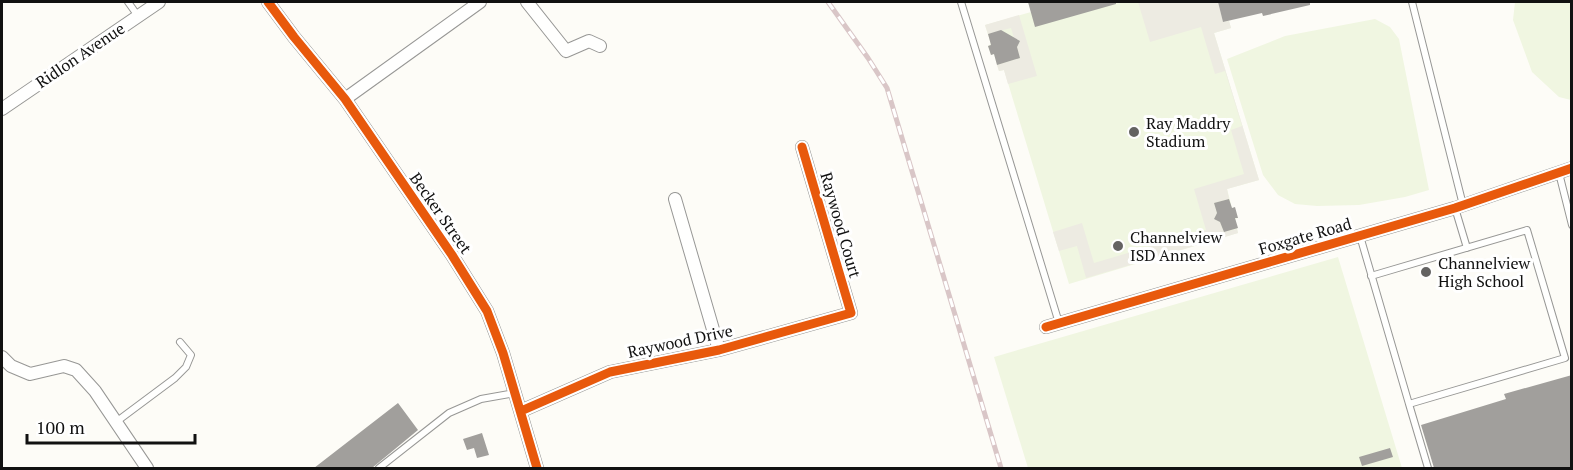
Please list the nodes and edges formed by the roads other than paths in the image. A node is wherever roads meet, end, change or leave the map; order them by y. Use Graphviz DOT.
graph roads {
  1 [pos="128,2"];
  2 [pos="159,2"];
  3 [pos="268,2"];
  4 [pos="480,2"];
  5 [pos="527,2"];
  6 [pos="961,2"];
  7 [pos="1412,2"];
  8 [pos="138,16"];
  9 [pos="600,46"];
  10 [pos="345,99"];
  11 [pos="2,109"];
  12 [pos="802,147"];
  13 [pos="1572,168"];
  14 [pos="1558,172"];
  15 [pos="675,199"];
  16 [pos="1459,206"];
  17 [pos="1569,207"];
  18 [pos="1572,225"];
  19 [pos="1360,236"];
  20 [pos="1467,248"];
  21 [pos="1371,276"];
  22 [pos="851,313"];
  23 [pos="1059,323"];
  24 [pos="1046,327"];
  25 [pos="180,342"];
  26 [pos="719,350"];
  27 [pos="2,357"];
  28 [pos="515,393"];
  29 [pos="1409,404"];
  30 [pos="521,411"];
  31 [pos="115,422"];
  32 [pos="147,468"];
  33 [pos="379,468"];
  34 [pos="537,468"];
  35 [pos="1428,468"];
  1 -- 8 [label="lane"];
  2 -- 8 [label="street, Ridlon Avenue"];
  3 -- 10 [label="street, Becker Street"];
  4 -- 10 [label="street"];
  5 -- 9 [label="street"];
  6 -- 23 [label="lane"];
  7 -- 16 [label="lane"];
  8 -- 11 [label="street, Ridlon Avenue"];
  10 -- 28 [label="street, Becker Street"];
  12 -- 22 [label="street, Raywood Court"];
  13 -- 14 [label="street, Foxgate Road"];
  14 -- 16 [label="street, Foxgate Road"];
  14 -- 17 [label="lane"];
  15 -- 26 [label="street"];
  16 -- 19 [label="street, Foxgate Road"];
  16 -- 20 [label="lane"];
  17 -- 18 [label="lane"];
  19 -- 21 [label="lane"];
  19 -- 23 [label="street, Foxgate Road"];
  20 -- 21 [label="lane"];
  20 -- 29 [label="lane"];
  21 -- 29 [label="lane"];
  22 -- 26 [label="street, Raywood Drive"];
  23 -- 24 [label="street, Foxgate Road"];
  25 -- 31 [label="lane"];
  26 -- 30 [label="street, Raywood Drive"];
  27 -- 31 [label="street"];
  28 -- 30 [label="street, Becker Street"];
  28 -- 33 [label="lane"];
  29 -- 35 [label="lane"];
  30 -- 34 [label="street, Becker Street"];
  31 -- 32 [label="street"];
}
